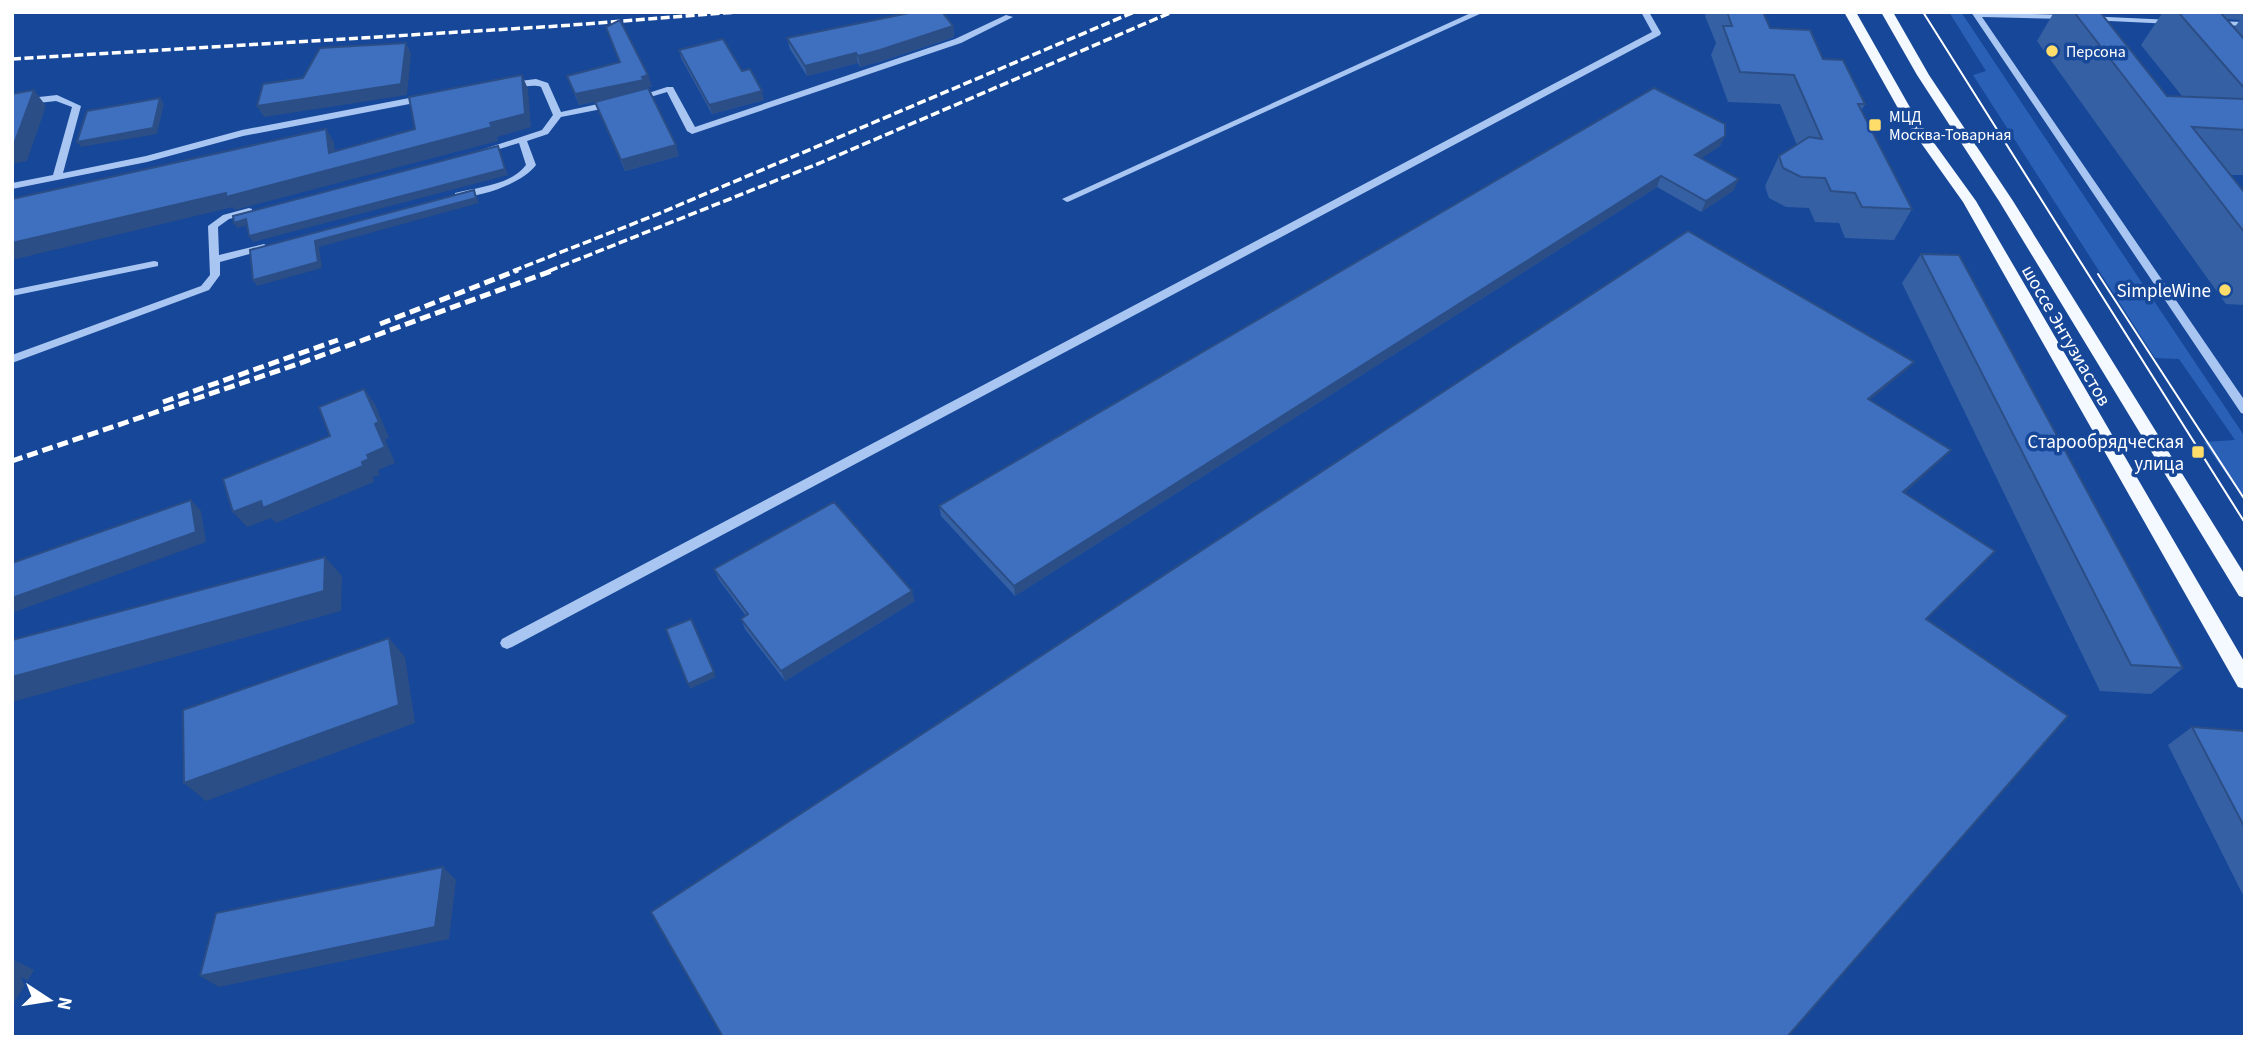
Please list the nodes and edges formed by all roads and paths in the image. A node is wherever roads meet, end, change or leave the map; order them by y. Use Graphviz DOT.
graph roads {
  1 [pos="1480,12"];
  2 [pos="1645,12"];
  3 [pos="1850,12"];
  4 [pos="1887,12"];
  5 [pos="1976,13"];
  6 [pos="1009,17"];
  7 [pos="2071,18"];
  8 [pos="2085,18"];
  9 [pos="2178,22"];
  10 [pos="2205,23"];
  11 [pos="2245,24"];
  12 [pos="503,87"];
  13 [pos="436,96"];
  14 [pos="12,103"];
  15 [pos="558,115"];
  16 [pos="522,141"];
  17 [pos="468,155"];
  18 [pos="57,177"];
  19 [pos="12,186"];
  20 [pos="447,198"];
  21 [pos="1067,200"];
  22 [pos="266,207"];
  23 [pos="279,243"];
  24 [pos="214,260"];
  25 [pos="154,264"];
  26 [pos="12,293"];
  27 [pos="12,359"];
  28 [pos="2245,410"];
  29 [pos="2245,591"];
  30 [pos="507,643"];
  31 [pos="2245,681"];
  1 -- 21 [label="street"];
  2 -- 30 [label="street"];
  3 -- 31 [label="main road, шоссе Энтузиастов"];
  4 -- 29 [label="main road, шоссе Энтузиастов"];
  5 -- 7 [label="street"];
  5 -- 28 [label="street"];
  6 -- 15 [label="street"];
  8 -- 9 [label="street"];
  10 -- 11 [label="street"];
  12 -- 15 [label="street"];
  13 -- 18 [label="street"];
  14 -- 18 [label="street"];
  15 -- 16 [label="street"];
  16 -- 17 [label="street"];
  16 -- 20 [label="street"];
  18 -- 19 [label="street"];
  22 -- 24 [label="street"];
  23 -- 24 [label="street"];
  24 -- 27 [label="street"];
  25 -- 26 [label="street"];
}
